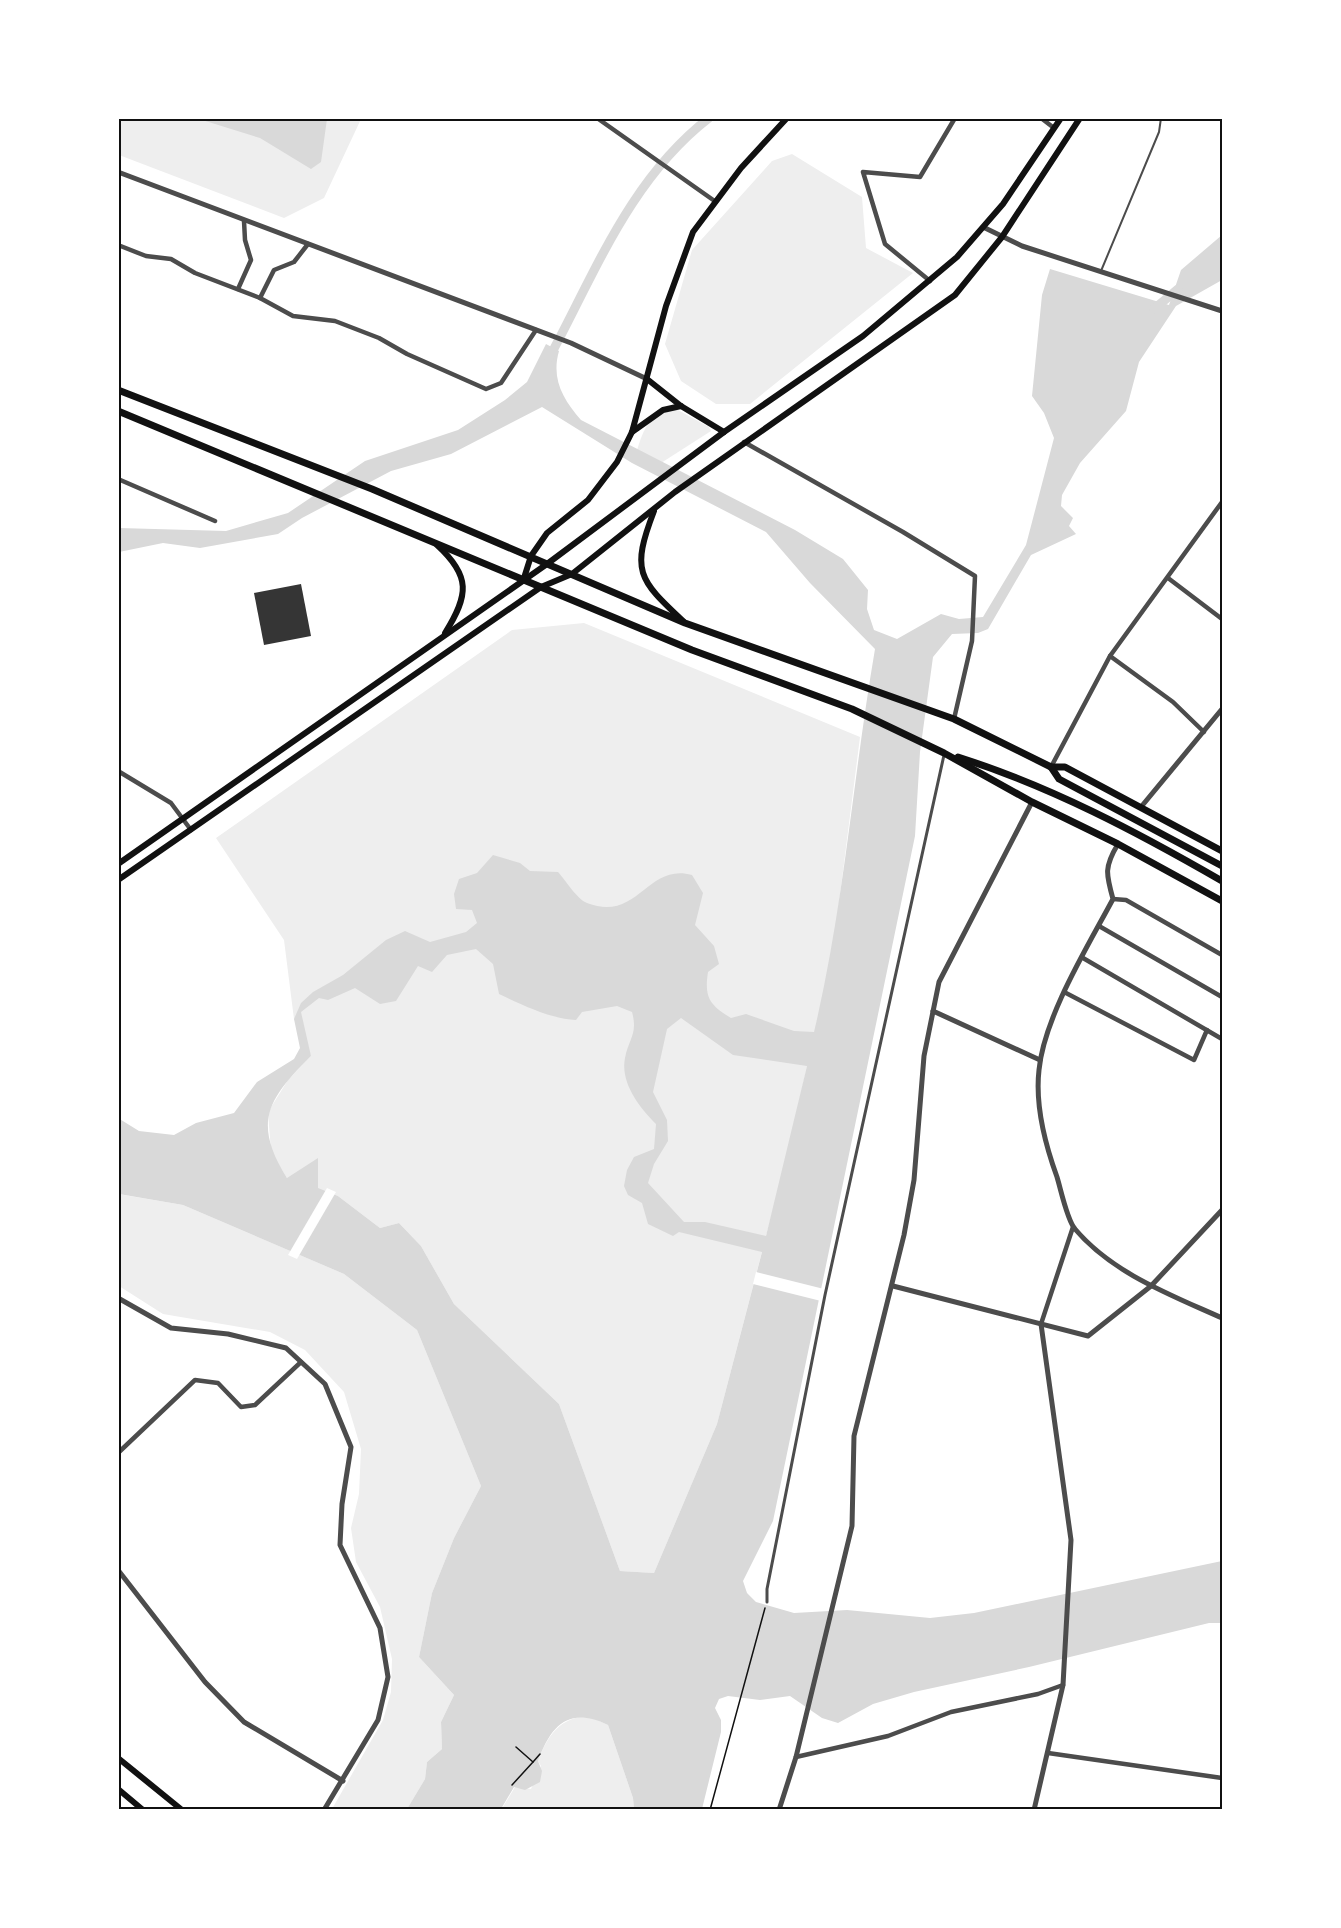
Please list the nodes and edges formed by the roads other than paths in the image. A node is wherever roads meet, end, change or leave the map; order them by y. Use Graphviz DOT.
graph roads {
  1 [pos="597,118"];
  2 [pos="787,118"];
  3 [pos="955,118"];
  4 [pos="1041,118"];
  5 [pos="1060,118"];
  6 [pos="1080,118"];
  7 [pos="1161,118"];
  8 [pos="1054,128"];
  9 [pos="118,172"];
  10 [pos="716,202"];
  11 [pos="244,221"];
  12 [pos="983,227"];
  13 [pos="1002,237"];
  14 [pos="308,244"];
  15 [pos="118,245"];
  16 [pos="1101,271"];
  17 [pos="930,281"];
  18 [pos="238,289"];
  19 [pos="260,298"];
  20 [pos="1222,311"];
  21 [pos="536,330"];
  22 [pos="647,379"];
  23 [pos="118,390"];
  24 [pos="681,406"];
  25 [pos="118,411"];
  26 [pos="724,432"];
  27 [pos="631,434"];
  28 [pos="744,442"];
  29 [pos="118,479"];
  30 [pos="1222,502"];
  31 [pos="655,509"];
  32 [pos="215,521"];
  33 [pos="432,541"];
  34 [pos="531,556"];
  35 [pos="547,564"];
  36 [pos="572,574"];
  37 [pos="524,578"];
  38 [pos="1168,578"];
  39 [pos="541,588"];
  40 [pos="1222,619"];
  41 [pos="685,623"];
  42 [pos="444,635"];
  43 [pos="1110,656"];
  44 [pos="1222,709"];
  45 [pos="954,719"];
  46 [pos="1204,732"];
  47 [pos="944,753"];
  48 [pos="1051,767"];
  49 [pos="118,771"];
  50 [pos="1032,802"];
  51 [pos="1141,807"];
  52 [pos="183,819"];
  53 [pos="191,830"];
  54 [pos="1118,844"];
  55 [pos="1222,851"];
  56 [pos="118,864"];
  57 [pos="1222,866"];
  58 [pos="118,880"];
  59 [pos="1222,881"];
  60 [pos="1113,899"];
  61 [pos="1222,901"];
  62 [pos="1099,926"];
  63 [pos="1222,955"];
  64 [pos="1083,958"];
  65 [pos="1066,993"];
  66 [pos="1222,997"];
  67 [pos="933,1011"];
  68 [pos="1207,1030"];
  69 [pos="1222,1039"];
  70 [pos="1041,1060"];
  71 [pos="1222,1210"];
  72 [pos="1073,1227"];
  73 [pos="893,1286"];
  74 [pos="1151,1286"];
  75 [pos="118,1298"];
  76 [pos="1222,1318"];
  77 [pos="1041,1324"];
  78 [pos="301,1362"];
  79 [pos="118,1453"];
  80 [pos="118,1570"];
  81 [pos="767,1602"];
  82 [pos="1063,1685"];
  83 [pos="1048,1753"];
  84 [pos="796,1757"];
  85 [pos="118,1758"];
  86 [pos="1222,1778"];
  87 [pos="342,1781"];
  88 [pos="118,1789"];
  89 [pos="143,1809"];
  90 [pos="183,1809"];
  91 [pos="324,1809"];
  92 [pos="779,1809"];
  93 [pos="1034,1809"];
  1 -- 10 [label="street"];
  2 -- 10 [label="main road"];
  3 -- 17 [label="street"];
  4 -- 8 [label="street"];
  5 -- 8 [label="main road"];
  6 -- 13 [label="main road"];
  7 -- 16 [label="lane"];
  8 -- 12 [label="main road"];
  9 -- 11 [label="street"];
  10 -- 22 [label="main road"];
  11 -- 14 [label="street"];
  11 -- 18 [label="street"];
  12 -- 13 [label="street"];
  12 -- 17 [label="main road"];
  13 -- 16 [label="street"];
  13 -- 28 [label="main road"];
  14 -- 19 [label="street"];
  14 -- 21 [label="street"];
  15 -- 18 [label="street"];
  16 -- 20 [label="street"];
  17 -- 26 [label="main road"];
  18 -- 19 [label="street"];
  19 -- 21 [label="street"];
  21 -- 22 [label="street"];
  22 -- 24 [label="main road"];
  22 -- 27 [label="main road"];
  23 -- 34 [label="main road"];
  24 -- 26 [label="main road"];
  24 -- 27 [label="main road"];
  25 -- 33 [label="main road"];
  26 -- 35 [label="main road"];
  27 -- 34 [label="main road"];
  28 -- 31 [label="main road"];
  28 -- 45 [label="street"];
  29 -- 32 [label="street"];
  30 -- 38 [label="street"];
  31 -- 36 [label="main road"];
  31 -- 41 [label="main road"];
  33 -- 37 [label="main road"];
  33 -- 42 [label="main road"];
  34 -- 35 [label="main road"];
  34 -- 37 [label="main road"];
  35 -- 36 [label="main road"];
  35 -- 37 [label="main road"];
  36 -- 39 [label="main road"];
  36 -- 41 [label="main road"];
  37 -- 39 [label="main road"];
  37 -- 42 [label="main road"];
  38 -- 40 [label="street"];
  38 -- 43 [label="street"];
  39 -- 47 [label="main road"];
  39 -- 53 [label="main road"];
  41 -- 45 [label="main road"];
  42 -- 52 [label="main road"];
  43 -- 46 [label="street"];
  43 -- 48 [label="street"];
  44 -- 46 [label="street"];
  45 -- 48 [label="main road"];
  46 -- 51 [label="street"];
  47 -- 50 [label="main road"];
  47 -- 59 [label="main road"];
  47 -- 81 [label="street"];
  48 -- 51 [label="main road"];
  48 -- 57 [label="main road"];
  49 -- 52 [label="street"];
  50 -- 54 [label="main road"];
  50 -- 67 [label="street"];
  51 -- 55 [label="main road"];
  52 -- 53 [label="street"];
  52 -- 56 [label="main road"];
  53 -- 58 [label="main road"];
  54 -- 60 [label="street"];
  54 -- 61 [label="main road"];
  60 -- 62 [label="street"];
  60 -- 63 [label="street"];
  62 -- 64 [label="street"];
  62 -- 66 [label="street"];
  64 -- 65 [label="street"];
  64 -- 68 [label="street"];
  65 -- 68 [label="street"];
  65 -- 70 [label="street"];
  67 -- 70 [label="street"];
  67 -- 73 [label="street"];
  68 -- 69 [label="street"];
  70 -- 72 [label="street"];
  71 -- 74 [label="street"];
  72 -- 74 [label="street"];
  72 -- 77 [label="street"];
  73 -- 77 [label="street"];
  73 -- 84 [label="street"];
  74 -- 76 [label="street"];
  74 -- 77 [label="street"];
  75 -- 78 [label="street"];
  77 -- 82 [label="street"];
  78 -- 79 [label="street"];
  78 -- 87 [label="street"];
  80 -- 87 [label="street"];
  82 -- 83 [label="street"];
  82 -- 84 [label="street"];
  83 -- 86 [label="street"];
  83 -- 93 [label="street"];
  84 -- 92 [label="street"];
  85 -- 90 [label="main road"];
  87 -- 91 [label="street"];
  88 -- 89 [label="main road"];
}
